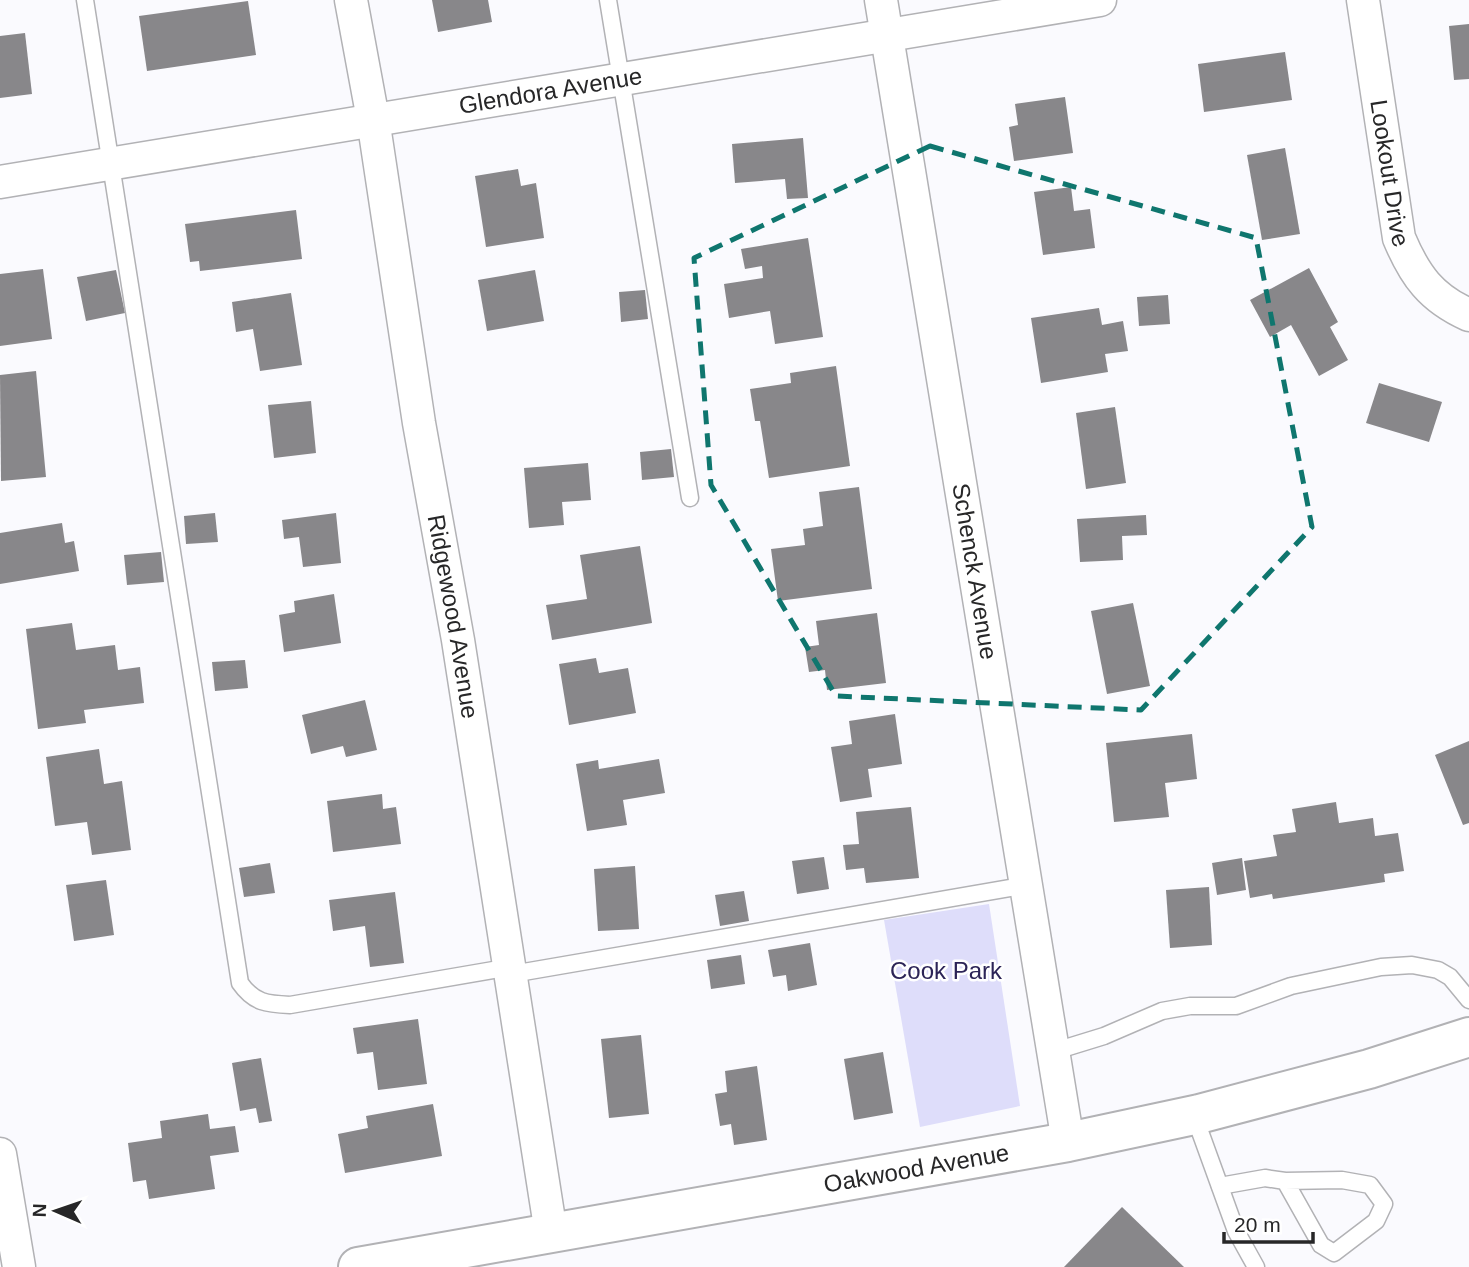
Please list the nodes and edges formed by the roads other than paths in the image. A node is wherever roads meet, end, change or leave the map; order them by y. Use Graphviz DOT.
graph roads {
  1 [pos="85,0"];
  2 [pos="351,0"];
  3 [pos="608,0"];
  4 [pos="881,0"];
  5 [pos="1100,0"];
  6 [pos="1363,0"];
  7 [pos="887,36"];
  8 [pos="621,79"];
  9 [pos="373,119"];
  10 [pos="112,163"];
  11 [pos="0,182"];
  12 [pos="1469,315"];
  13 [pos="690,498"];
  14 [pos="1028,886"];
  15 [pos="511,970"];
  16 [pos="1469,1000"];
  17 [pos="1469,1037"];
  18 [pos="1052,1052"];
  19 [pos="1194,1115"];
  20 [pos="1068,1142"];
  21 [pos="0,1154"];
  22 [pos="1285,1181"];
  23 [pos="1220,1186"];
  24 [pos="551,1233"];
  25 [pos="19,1267"];
  26 [pos="358,1267"];
  27 [pos="1256,1267"];
  1 -- 10 [label="lane"];
  2 -- 9 [label="street, Ridgewood Avenue"];
  3 -- 8 [label="lane"];
  4 -- 7 [label="street, Schenck Avenue"];
  5 -- 7 [label="street, Glendora Avenue"];
  6 -- 12 [label="street, Lookout Drive"];
  7 -- 8 [label="street, Glendora Avenue"];
  7 -- 14 [label="street, Schenck Avenue"];
  8 -- 9 [label="street, Glendora Avenue"];
  8 -- 13 [label="lane"];
  9 -- 10 [label="street, Glendora Avenue"];
  9 -- 15 [label="street, Ridgewood Avenue"];
  10 -- 11 [label="street, Glendora Avenue"];
  10 -- 15 [label="lane"];
  14 -- 15 [label="lane"];
  14 -- 18 [label="street, Schenck Avenue"];
  15 -- 24 [label="street, Ridgewood Avenue"];
  16 -- 18 [label="lane"];
  17 -- 19 [label="street, Oakwood Avenue"];
  18 -- 20 [label="street, Schenck Avenue"];
  19 -- 20 [label="street, Oakwood Avenue"];
  19 -- 23 [label="lane"];
  20 -- 24 [label="street, Oakwood Avenue"];
  21 -- 25 [label="street"];
  22 -- 22 [label="lane"];
  22 -- 23 [label="lane"];
  23 -- 27 [label="lane"];
  24 -- 26 [label="street, Oakwood Avenue"];
}
